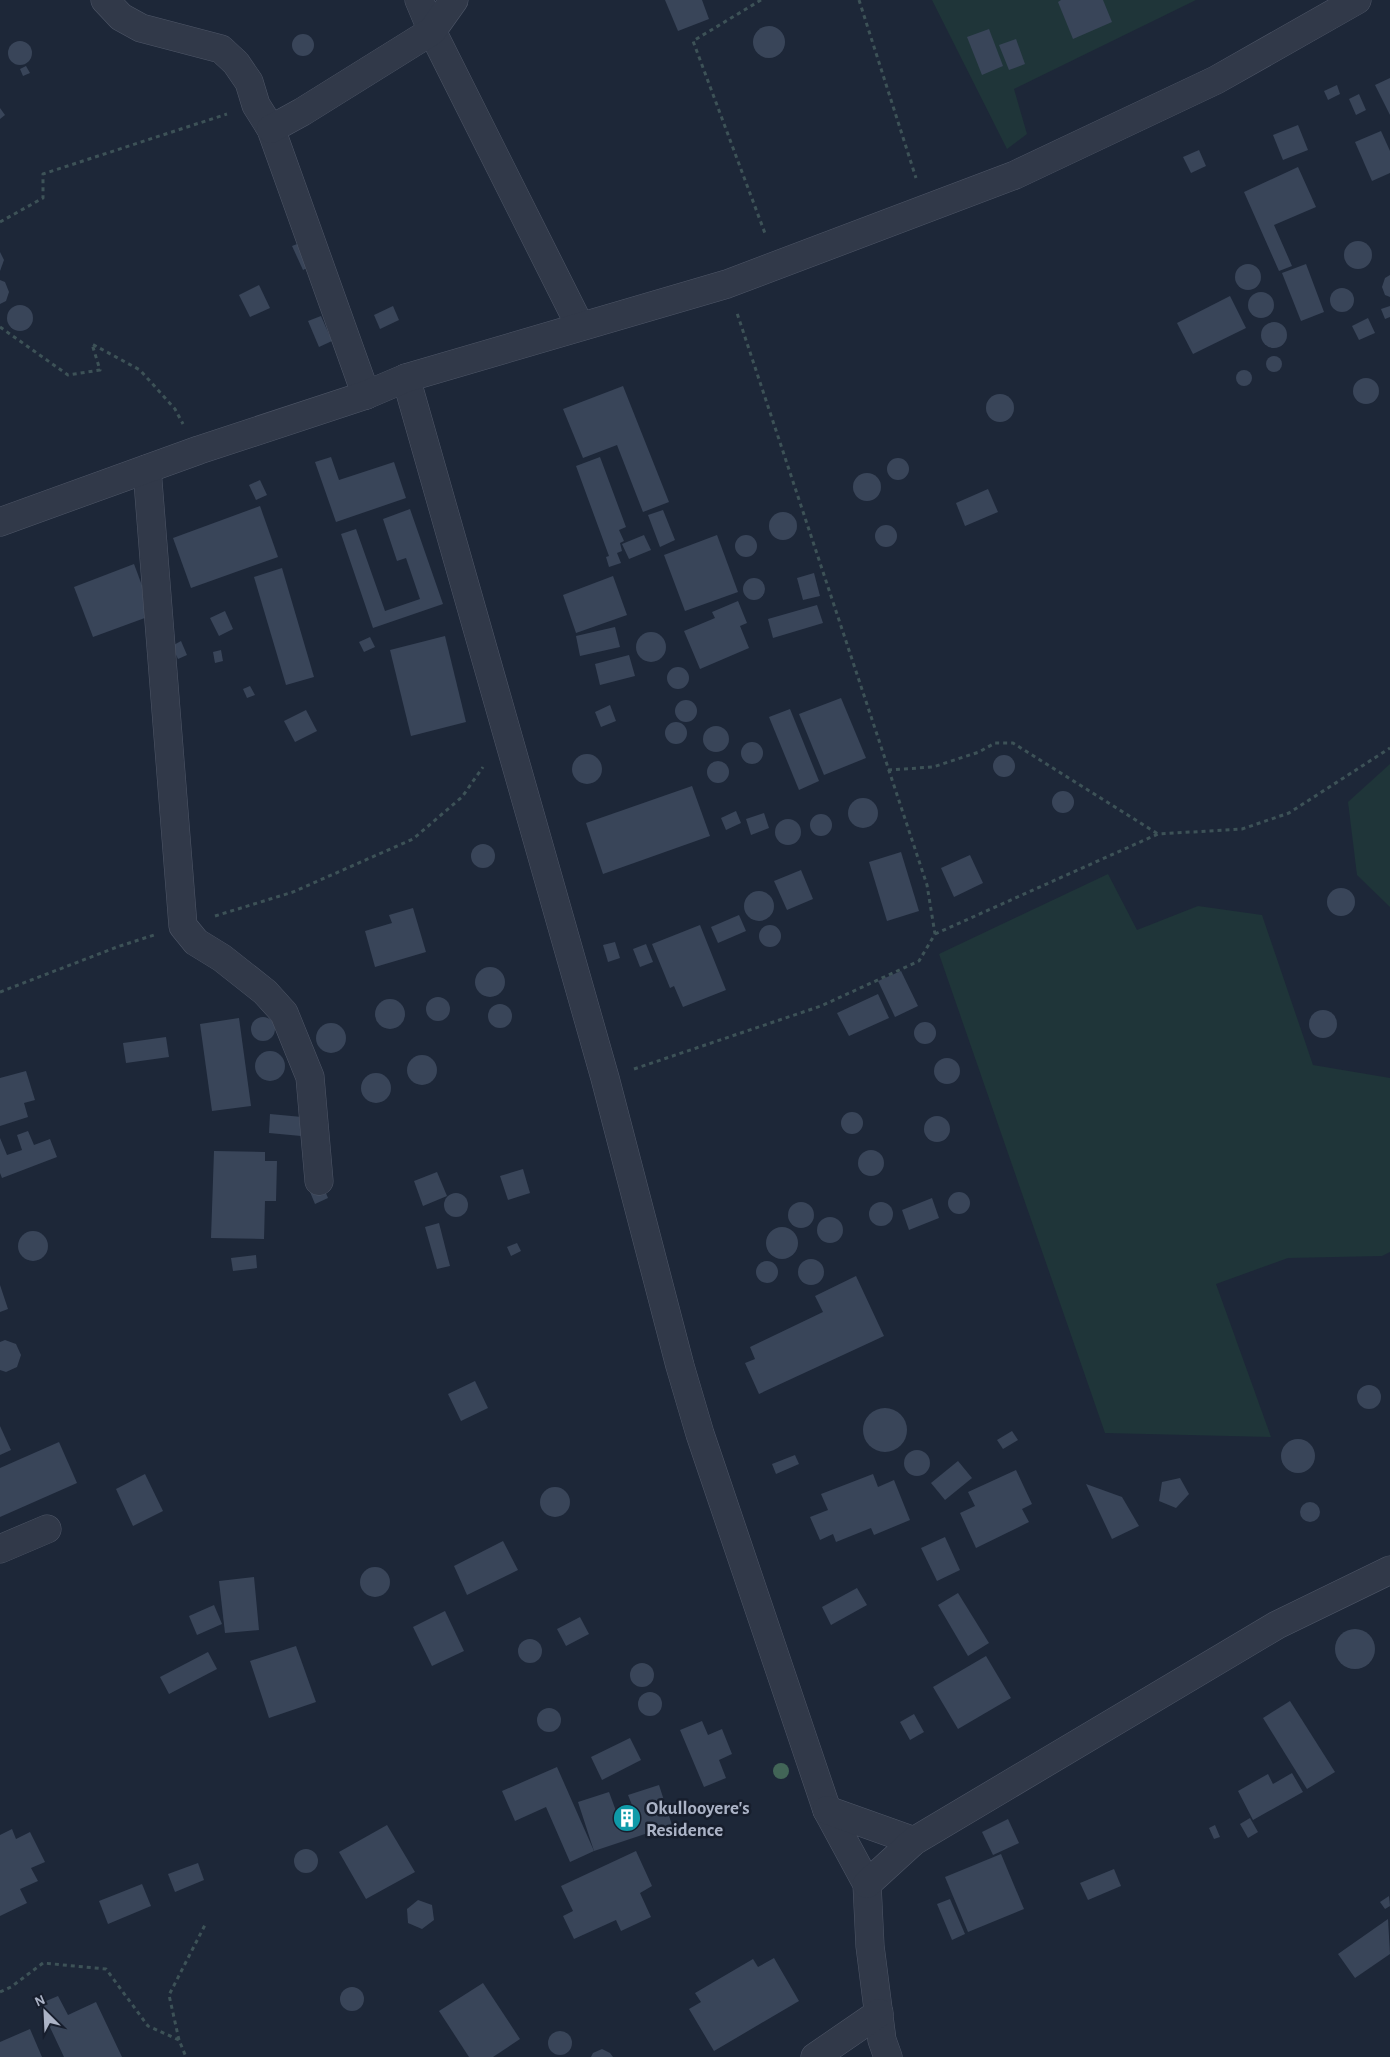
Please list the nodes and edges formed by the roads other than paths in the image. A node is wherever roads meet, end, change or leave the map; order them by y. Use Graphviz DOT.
graph roads {
  1 [pos="105,0"];
  2 [pos="419,0"];
  3 [pos="454,0"];
  4 [pos="1357,0"];
  5 [pos="432,30"];
  6 [pos="271,129"];
  7 [pos="580,326"];
  8 [pos="406,378"];
  9 [pos="366,395"];
  10 [pos="147,469"];
  11 [pos="0,522"];
  12 [pos="319,1181"];
  13 [pos="47,1529"];
  14 [pos="0,1549"];
  15 [pos="1390,1570"];
  16 [pos="827,1810"];
  17 [pos="914,1841"];
  18 [pos="866,1884"];
  19 [pos="879,2012"];
  20 [pos="815,2057"];
  21 [pos="888,2057"];
  1 -- 6 [label="street"];
  2 -- 5 [label="street"];
  3 -- 5 [label="street"];
  4 -- 7 [label="street"];
  5 -- 6 [label="street"];
  5 -- 7 [label="street"];
  6 -- 9 [label="street"];
  7 -- 8 [label="street"];
  8 -- 9 [label="street"];
  8 -- 16 [label="street"];
  9 -- 10 [label="street"];
  10 -- 11 [label="street"];
  10 -- 12 [label="street"];
  13 -- 14 [label="street"];
  15 -- 17 [label="street"];
  16 -- 17 [label="street"];
  16 -- 18 [label="street"];
  17 -- 18 [label="street"];
  18 -- 19 [label="street"];
  19 -- 20 [label="street"];
  19 -- 21 [label="street"];
}
